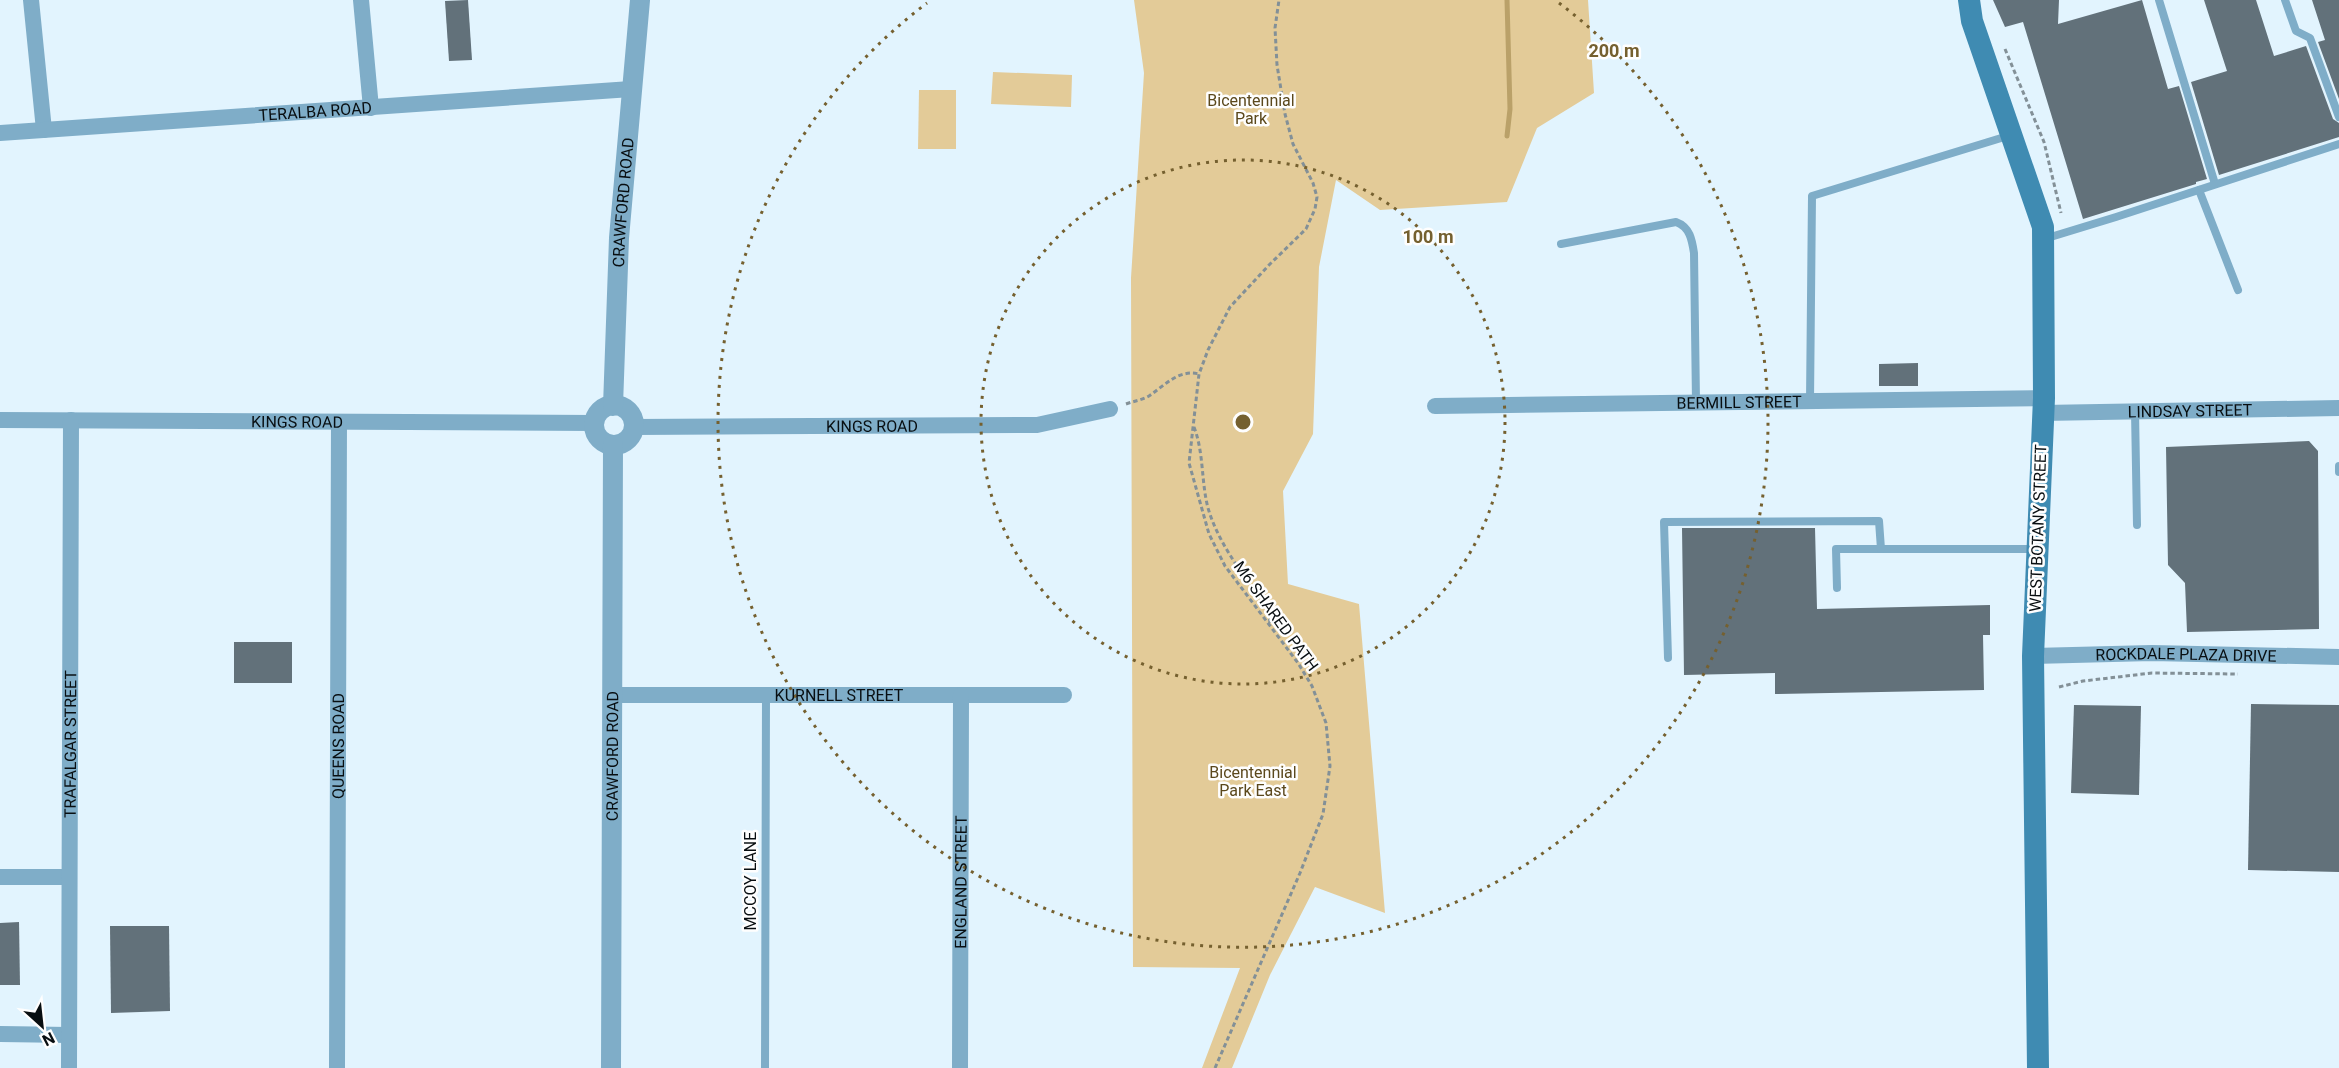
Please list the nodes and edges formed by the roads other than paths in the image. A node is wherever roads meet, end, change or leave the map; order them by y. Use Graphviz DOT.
graph roads {
  1 [pos="31,0"];
  2 [pos="361,0"];
  3 [pos="640,0"];
  4 [pos="1969,0"];
  5 [pos="2159,0"];
  6 [pos="2285,0"];
  7 [pos="631,89"];
  8 [pos="371,108"];
  9 [pos="2339,117"];
  10 [pos="44,130"];
  11 [pos="0,133"];
  12 [pos="2011,134"];
  13 [pos="2339,144"];
  14 [pos="2215,184"];
  15 [pos="2199,190"];
  16 [pos="2043,239"];
  17 [pos="1561,244"];
  18 [pos="2238,290"];
  19 [pos="1810,401"];
  20 [pos="1696,402"];
  21 [pos="2043,405"];
  22 [pos="613,406"];
  23 [pos="1435,406"];
  24 [pos="2339,408"];
  25 [pos="1110,409"];
  26 [pos="2135,411"];
  27 [pos="0,420"];
  28 [pos="71,420"];
  29 [pos="339,422"];
  30 [pos="594,423"];
  31 [pos="634,427"];
  32 [pos="613,445"];
  33 [pos="2339,466"];
  34 [pos="2339,472"];
  35 [pos="2137,525"];
  36 [pos="1881,549"];
  37 [pos="2037,549"];
  38 [pos="1837,588"];
  39 [pos="2033,656"];
  40 [pos="2339,657"];
  41 [pos="1668,658"];
  42 [pos="613,695"];
  43 [pos="766,695"];
  44 [pos="961,695"];
  45 [pos="1065,695"];
  46 [pos="0,877"];
  47 [pos="69,877"];
  48 [pos="0,1034"];
  49 [pos="69,1035"];
  50 [pos="69,1068"];
  51 [pos="337,1068"];
  52 [pos="611,1068"];
  53 [pos="765,1068"];
  54 [pos="960,1068"];
  55 [pos="2037,1068"];
  1 -- 10 [label="street"];
  2 -- 8 [label="street"];
  3 -- 7 [label="street, CRAWFORD ROAD"];
  4 -- 12 [label="main road, WEST BOTANY STREET"];
  5 -- 14 [label="lane"];
  6 -- 9 [label="lane"];
  7 -- 8 [label="street, TERALBA ROAD"];
  7 -- 22 [label="street, CRAWFORD ROAD"];
  8 -- 10 [label="street, TERALBA ROAD"];
  10 -- 11 [label="street, TERALBA ROAD"];
  12 -- 16 [label="main road, WEST BOTANY STREET"];
  12 -- 19 [label="lane"];
  13 -- 14 [label="lane"];
  14 -- 15 [label="lane"];
  15 -- 16 [label="lane"];
  15 -- 18 [label="lane"];
  16 -- 21 [label="main road, WEST BOTANY STREET"];
  17 -- 20 [label="lane"];
  19 -- 20 [label="street, BERMILL STREET"];
  19 -- 21 [label="street, BERMILL STREET"];
  20 -- 23 [label="street, BERMILL STREET"];
  21 -- 26 [label="street, LINDSAY STREET"];
  21 -- 37 [label="main road, WEST BOTANY STREET"];
  22 -- 30 [label="street"];
  22 -- 31 [label="street"];
  24 -- 26 [label="street, LINDSAY STREET"];
  25 -- 31 [label="street, KINGS ROAD"];
  26 -- 35 [label="lane"];
  27 -- 28 [label="street, KINGS ROAD"];
  28 -- 29 [label="street, KINGS ROAD"];
  28 -- 47 [label="street, TRAFALGAR STREET"];
  29 -- 30 [label="street, KINGS ROAD"];
  29 -- 51 [label="street, QUEENS ROAD"];
  30 -- 32 [label="street"];
  31 -- 32 [label="street"];
  32 -- 42 [label="street, CRAWFORD ROAD"];
  33 -- 34 [label="lane"];
  36 -- 37 [label="lane"];
  36 -- 38 [label="lane"];
  36 -- 41 [label="lane"];
  37 -- 39 [label="main road, WEST BOTANY STREET"];
  39 -- 40 [label="street, ROCKDALE PLAZA DRIVE"];
  39 -- 55 [label="main road, WEST BOTANY STREET"];
  42 -- 43 [label="street, KURNELL STREET"];
  42 -- 52 [label="street, CRAWFORD ROAD"];
  43 -- 44 [label="street, KURNELL STREET"];
  43 -- 53 [label="lane, MCCOY LANE"];
  44 -- 45 [label="street, KURNELL STREET"];
  44 -- 54 [label="street, ENGLAND STREET"];
  46 -- 47 [label="street"];
  47 -- 49 [label="street, TRAFALGAR STREET"];
  48 -- 49 [label="street"];
  49 -- 50 [label="street, TRAFALGAR STREET"];
}
